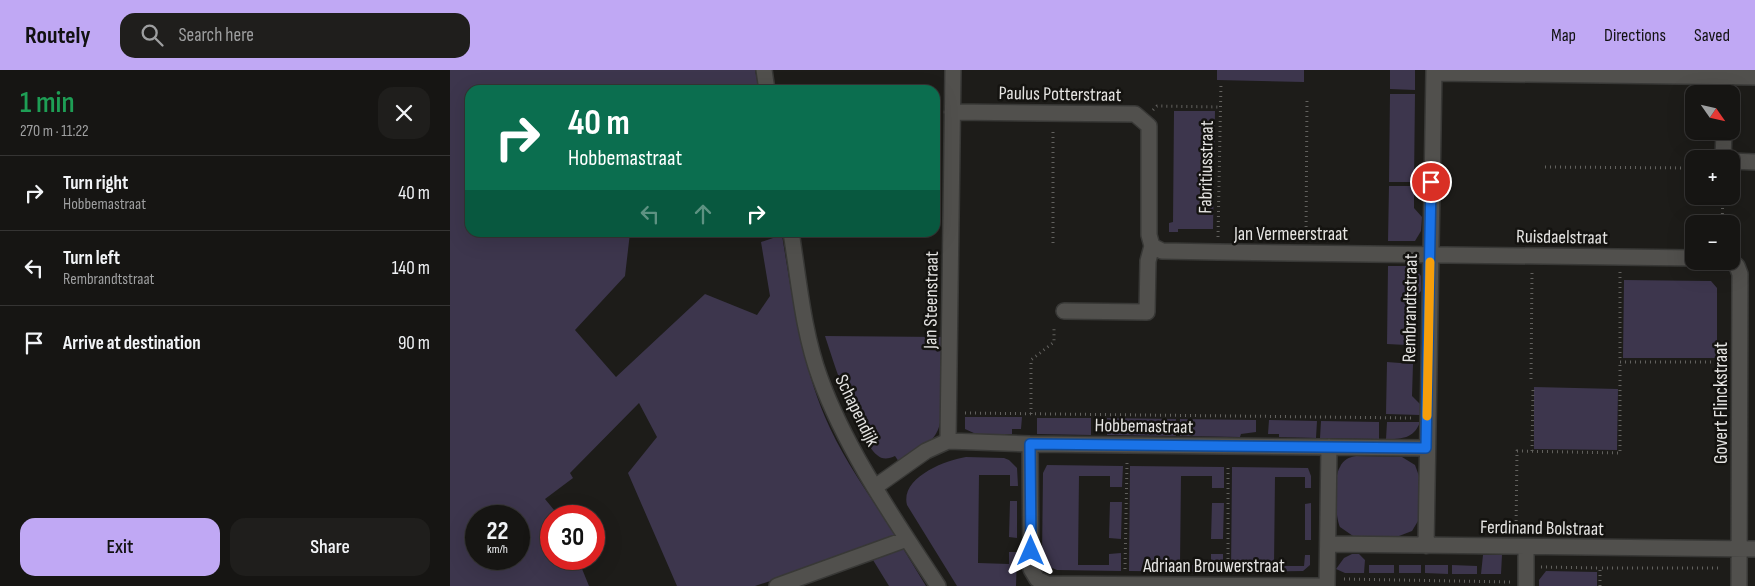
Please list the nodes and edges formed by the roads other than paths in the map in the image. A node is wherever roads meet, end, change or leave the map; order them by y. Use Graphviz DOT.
graph roads {
  1 [pos="764,70"];
  2 [pos="952,70"];
  3 [pos="1434,71"];
  4 [pos="1725,76"];
  5 [pos="1755,77"];
  6 [pos="767,85"];
  7 [pos="1724,85"];
  8 [pos="952,112"];
  9 [pos="1740,162"];
  10 [pos="1755,162"];
  11 [pos="792,237"];
  12 [pos="1152,246"];
  13 [pos="1430,254"];
  14 [pos="1685,258"];
  15 [pos="1738,270"];
  16 [pos="1064,311"];
  17 [pos="948,441"];
  18 [pos="1030,444"];
  19 [pos="1329,447"];
  20 [pos="1426,448"];
  21 [pos="875,487"];
  22 [pos="907,538"];
  23 [pos="1328,544"];
  24 [pos="1426,546"];
  25 [pos="1521,548"];
  26 [pos="1739,549"];
  27 [pos="1755,549"];
  28 [pos="1526,578"];
  29 [pos="1324,584"];
  30 [pos="1109,585"];
  31 [pos="777,586"];
  32 [pos="938,586"];
  33 [pos="1739,586"];
  1 -- 6 [label="street"];
  2 -- 8 [label="street, Jan Steenstraat"];
  3 -- 4 [label="street"];
  3 -- 13 [label="street, Rembrandtstraat"];
  4 -- 5 [label="street"];
  4 -- 7 [label="street"];
  8 -- 12 [label="street, Paulus Potterstraat"];
  8 -- 17 [label="street, Jan Steenstraat"];
  9 -- 10 [label="street"];
  11 -- 21 [label="street, Schapendijk"];
  12 -- 13 [label="street, Jan Vermeerstraat"];
  12 -- 16 [label="street"];
  13 -- 14 [label="street, Ruisdaelstraat"];
  13 -- 20 [label="street, Rembrandtstraat"];
  15 -- 26 [label="street, Govert Flinckstraat"];
  17 -- 18 [label="street, Hobbemastraat"];
  17 -- 21 [label="street, Hobbemastraat"];
  18 -- 19 [label="street, Hobbemastraat"];
  18 -- 30 [label="street, Adriaan Brouwerstraat"];
  19 -- 20 [label="street, Hobbemastraat"];
  19 -- 23 [label="street"];
  20 -- 24 [label="street, Rembrandtstraat"];
  21 -- 22 [label="street, Schapendijk"];
  22 -- 31 [label="street"];
  22 -- 32 [label="street, Schapendijk"];
  23 -- 24 [label="street, Ferdinand Bolstraat"];
  23 -- 29 [label="street"];
  24 -- 25 [label="street, Ferdinand Bolstraat"];
  25 -- 26 [label="street, Ferdinand Bolstraat"];
  25 -- 28 [label="street"];
  26 -- 27 [label="street, Ferdinand Bolstraat"];
  26 -- 33 [label="street, Govert Flinckstraat"];
  29 -- 30 [label="street, Adriaan Brouwerstraat"];
}
